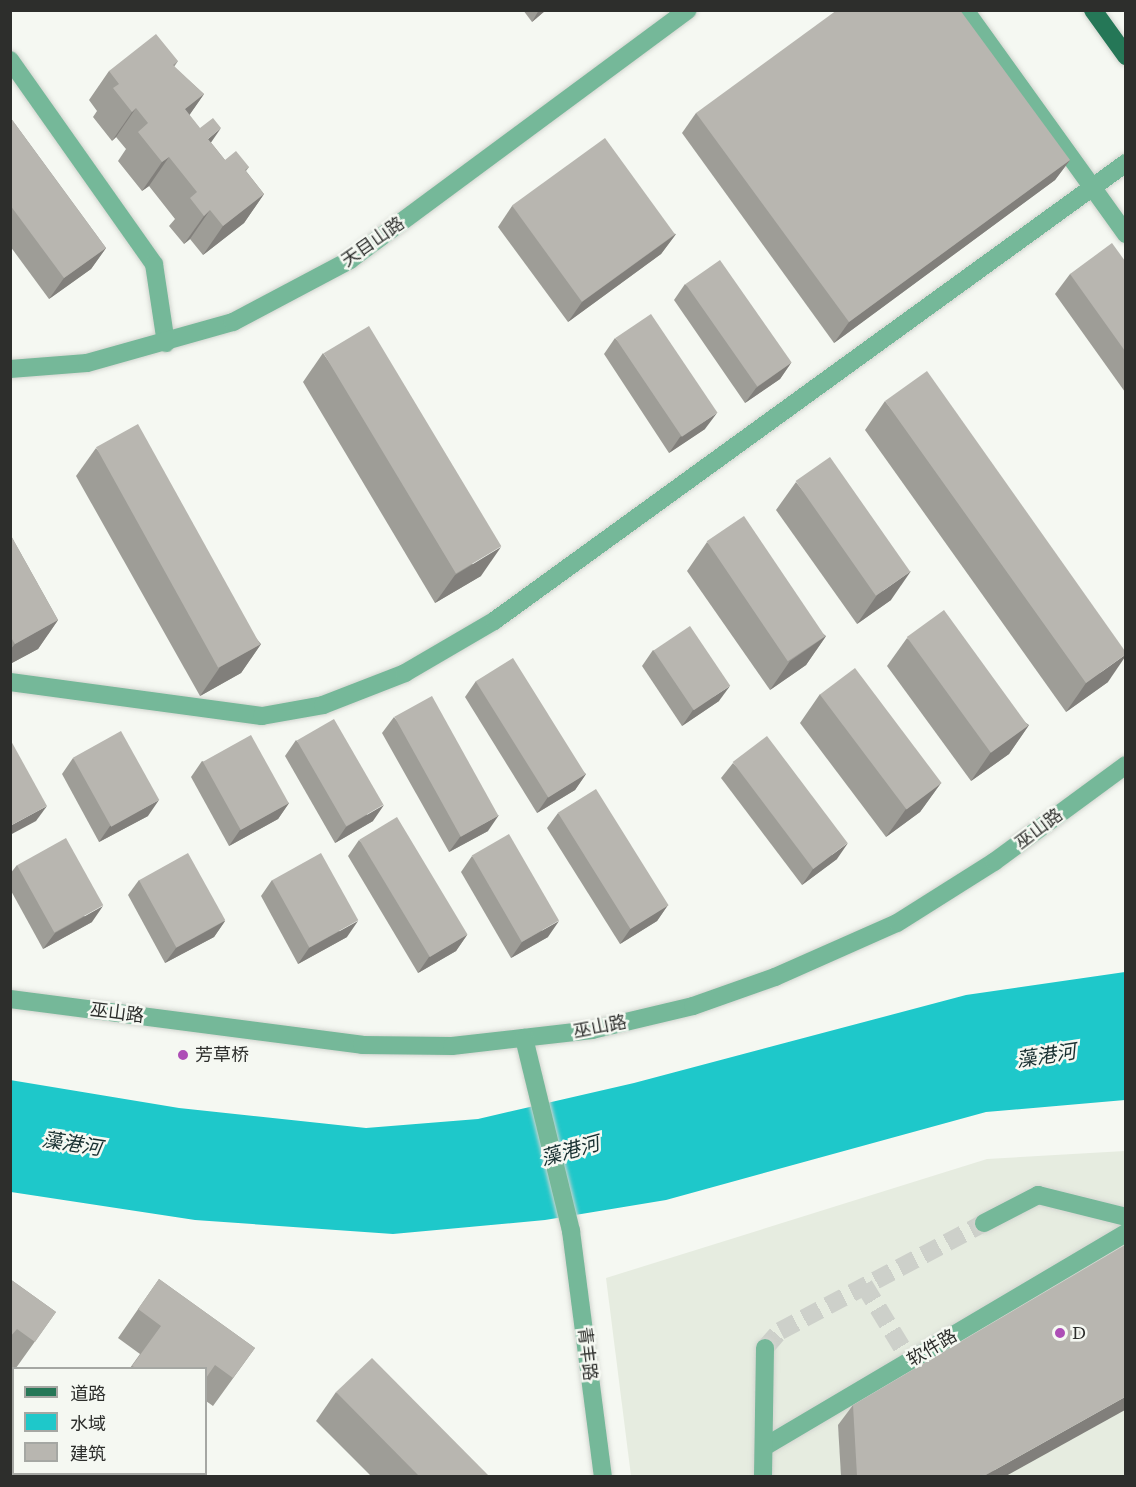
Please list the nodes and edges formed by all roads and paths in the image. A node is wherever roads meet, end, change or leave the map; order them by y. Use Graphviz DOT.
graph roads {
  1 [pos="687,10"];
  2 [pos="965,10"];
  3 [pos="1093,10"];
  4 [pos="1125,56"];
  5 [pos="10,60"];
  6 [pos="1125,163"];
  7 [pos="1092,188"];
  8 [pos="1125,234"];
  9 [pos="166,343"];
  10 [pos="10,369"];
  11 [pos="10,682"];
  12 [pos="1125,765"];
  13 [pos="10,999"];
  14 [pos="524,1038"];
  15 [pos="1125,1217"];
  16 [pos="984,1223"];
  17 [pos="1125,1233"];
  18 [pos="765,1348"];
  19 [pos="764,1447"];
  20 [pos="603,1476"];
  21 [pos="763,1476"];
  1 -- 9 [label="street, 天目山路"];
  2 -- 7 [label="street"];
  3 -- 4 [label="main road"];
  5 -- 9 [label="street"];
  6 -- 7 [label="street"];
  7 -- 8 [label="street"];
  7 -- 11 [label="street"];
  9 -- 10 [label="street, 天目山路"];
  12 -- 14 [label="street, 巫山路"];
  13 -- 14 [label="street, 巫山路"];
  14 -- 20 [label="street, 青丰路"];
  15 -- 16 [label="street"];
  17 -- 19 [label="street, 软件路"];
  18 -- 19 [label="street"];
  19 -- 21 [label="street"];
}
